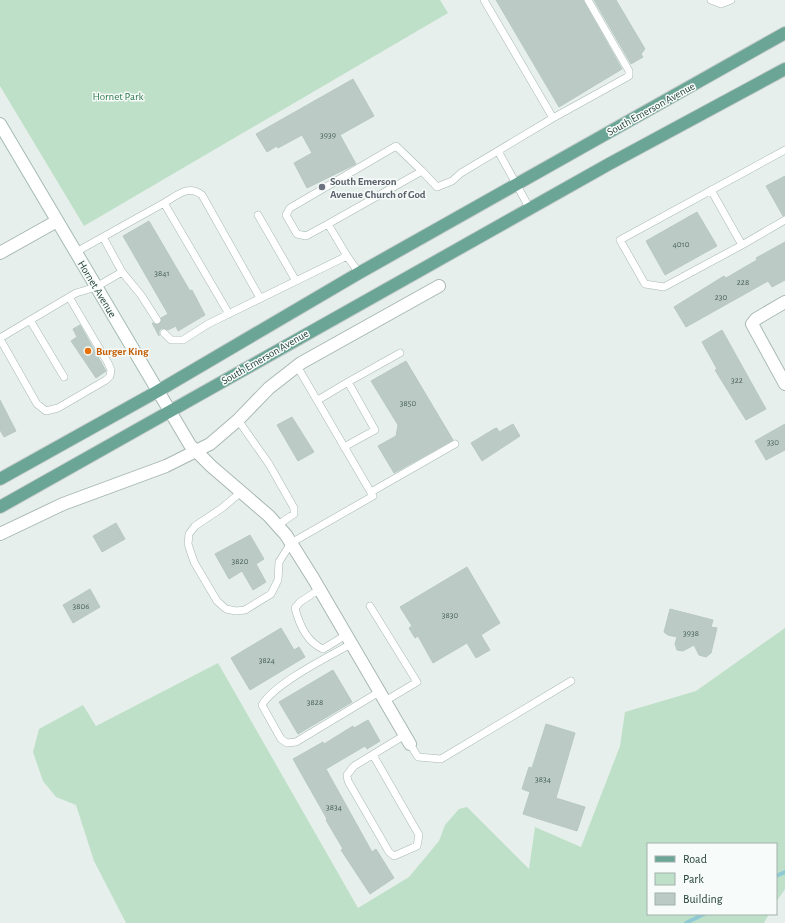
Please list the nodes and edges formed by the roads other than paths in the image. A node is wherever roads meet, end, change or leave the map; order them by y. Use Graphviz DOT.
graph roads {
  1 [pos="484,0"];
  2 [pos="588,0"];
  3 [pos="711,0"];
  4 [pos="731,0"];
  5 [pos="785,34"];
  6 [pos="785,69"];
  7 [pos="553,118"];
  8 [pos="0,124"];
  9 [pos="785,150"];
  10 [pos="498,151"];
  11 [pos="422,171"];
  12 [pos="516,184"];
  13 [pos="711,190"];
  14 [pos="164,203"];
  15 [pos="530,208"];
  16 [pos="258,215"];
  17 [pos="785,220"];
  18 [pos="57,221"];
  19 [pos="328,224"];
  20 [pos="103,237"];
  21 [pos="742,245"];
  22 [pos="76,252"];
  23 [pos="0,253"];
  24 [pos="347,256"];
  25 [pos="122,272"];
  26 [pos="359,272"];
  27 [pos="296,281"];
  28 [pos="439,286"];
  29 [pos="96,287"];
  30 [pos="69,297"];
  31 [pos="260,298"];
  32 [pos="785,302"];
  33 [pos="229,314"];
  34 [pos="30,320"];
  35 [pos="157,320"];
  36 [pos="164,333"];
  37 [pos="0,338"];
  38 [pos="400,354"];
  39 [pos="296,366"];
  40 [pos="64,377"];
  41 [pos="348,382"];
  42 [pos="785,384"];
  43 [pos="158,391"];
  44 [pos="318,400"];
  45 [pos="170,411"];
  46 [pos="238,420"];
  47 [pos="455,444"];
  48 [pos="344,447"];
  49 [pos="197,451"];
  50 [pos="0,479"];
  51 [pos="241,492"];
  52 [pos="371,492"];
  53 [pos="0,507"];
  54 [pos="278,525"];
  55 [pos="0,534"];
  56 [pos="291,543"];
  57 [pos="320,590"];
  58 [pos="370,606"];
  59 [pos="349,639"];
  60 [pos="572,681"];
  61 [pos="382,696"];
  62 [pos="407,740"];
  63 [pos="373,755"];
  1 -- 7 [label="lane"];
  2 -- 7 [label="lane"];
  3 -- 4 [label="lane"];
  5 -- 12 [label="main road, South Emerson Avenue"];
  6 -- 15 [label="main road, South Emerson Avenue"];
  7 -- 10 [label="lane"];
  8 -- 18 [label="street, Hornet Avenue"];
  9 -- 13 [label="lane"];
  10 -- 11 [label="lane"];
  10 -- 12 [label="lane"];
  11 -- 19 [label="lane"];
  11 -- 19 [label="lane"];
  12 -- 15 [label="lane"];
  12 -- 26 [label="main road, South Emerson Avenue"];
  13 -- 21 [label="lane"];
  13 -- 21 [label="lane"];
  14 -- 20 [label="lane"];
  14 -- 31 [label="lane"];
  14 -- 33 [label="lane"];
  15 -- 45 [label="main road, South Emerson Avenue"];
  16 -- 27 [label="lane"];
  17 -- 21 [label="lane"];
  18 -- 22 [label="street, Hornet Avenue"];
  18 -- 23 [label="street"];
  19 -- 24 [label="lane"];
  20 -- 22 [label="lane"];
  20 -- 25 [label="lane"];
  22 -- 29 [label="street, Hornet Avenue"];
  24 -- 26 [label="lane"];
  24 -- 27 [label="lane"];
  25 -- 29 [label="lane"];
  25 -- 35 [label="lane"];
  26 -- 43 [label="main road, South Emerson Avenue"];
  27 -- 31 [label="lane"];
  28 -- 39 [label="street, South Emerson Avenue"];
  29 -- 30 [label="lane"];
  29 -- 43 [label="street, Hornet Avenue"];
  30 -- 34 [label="lane"];
  30 -- 37 [label="lane"];
  31 -- 33 [label="lane"];
  32 -- 42 [label="street"];
  33 -- 36 [label="lane"];
  34 -- 37 [label="lane"];
  34 -- 40 [label="lane"];
  38 -- 41 [label="lane"];
  39 -- 44 [label="lane"];
  39 -- 46 [label="street, South Emerson Avenue"];
  41 -- 44 [label="lane"];
  41 -- 48 [label="lane"];
  43 -- 45 [label="street, Hornet Avenue"];
  43 -- 50 [label="main road, South Emerson Avenue"];
  44 -- 48 [label="lane"];
  45 -- 49 [label="street, Hornet Avenue"];
  45 -- 53 [label="main road, South Emerson Avenue"];
  46 -- 49 [label="street, South Emerson Avenue"];
  46 -- 54 [label="lane"];
  47 -- 52 [label="lane"];
  48 -- 52 [label="lane"];
  49 -- 51 [label="street, Hornet Avenue"];
  49 -- 55 [label="street, South Emerson Avenue"];
  51 -- 54 [label="street"];
  51 -- 56 [label="lane"];
  52 -- 56 [label="lane"];
  54 -- 56 [label="street"];
  56 -- 57 [label="street"];
  57 -- 59 [label="street"];
  57 -- 59 [label="lane"];
  58 -- 61 [label="lane"];
  59 -- 61 [label="street"];
  59 -- 61 [label="lane"];
  60 -- 62 [label="lane"];
  61 -- 62 [label="street"];
  62 -- 63 [label="lane"];
  63 -- 63 [label="lane"];
}
